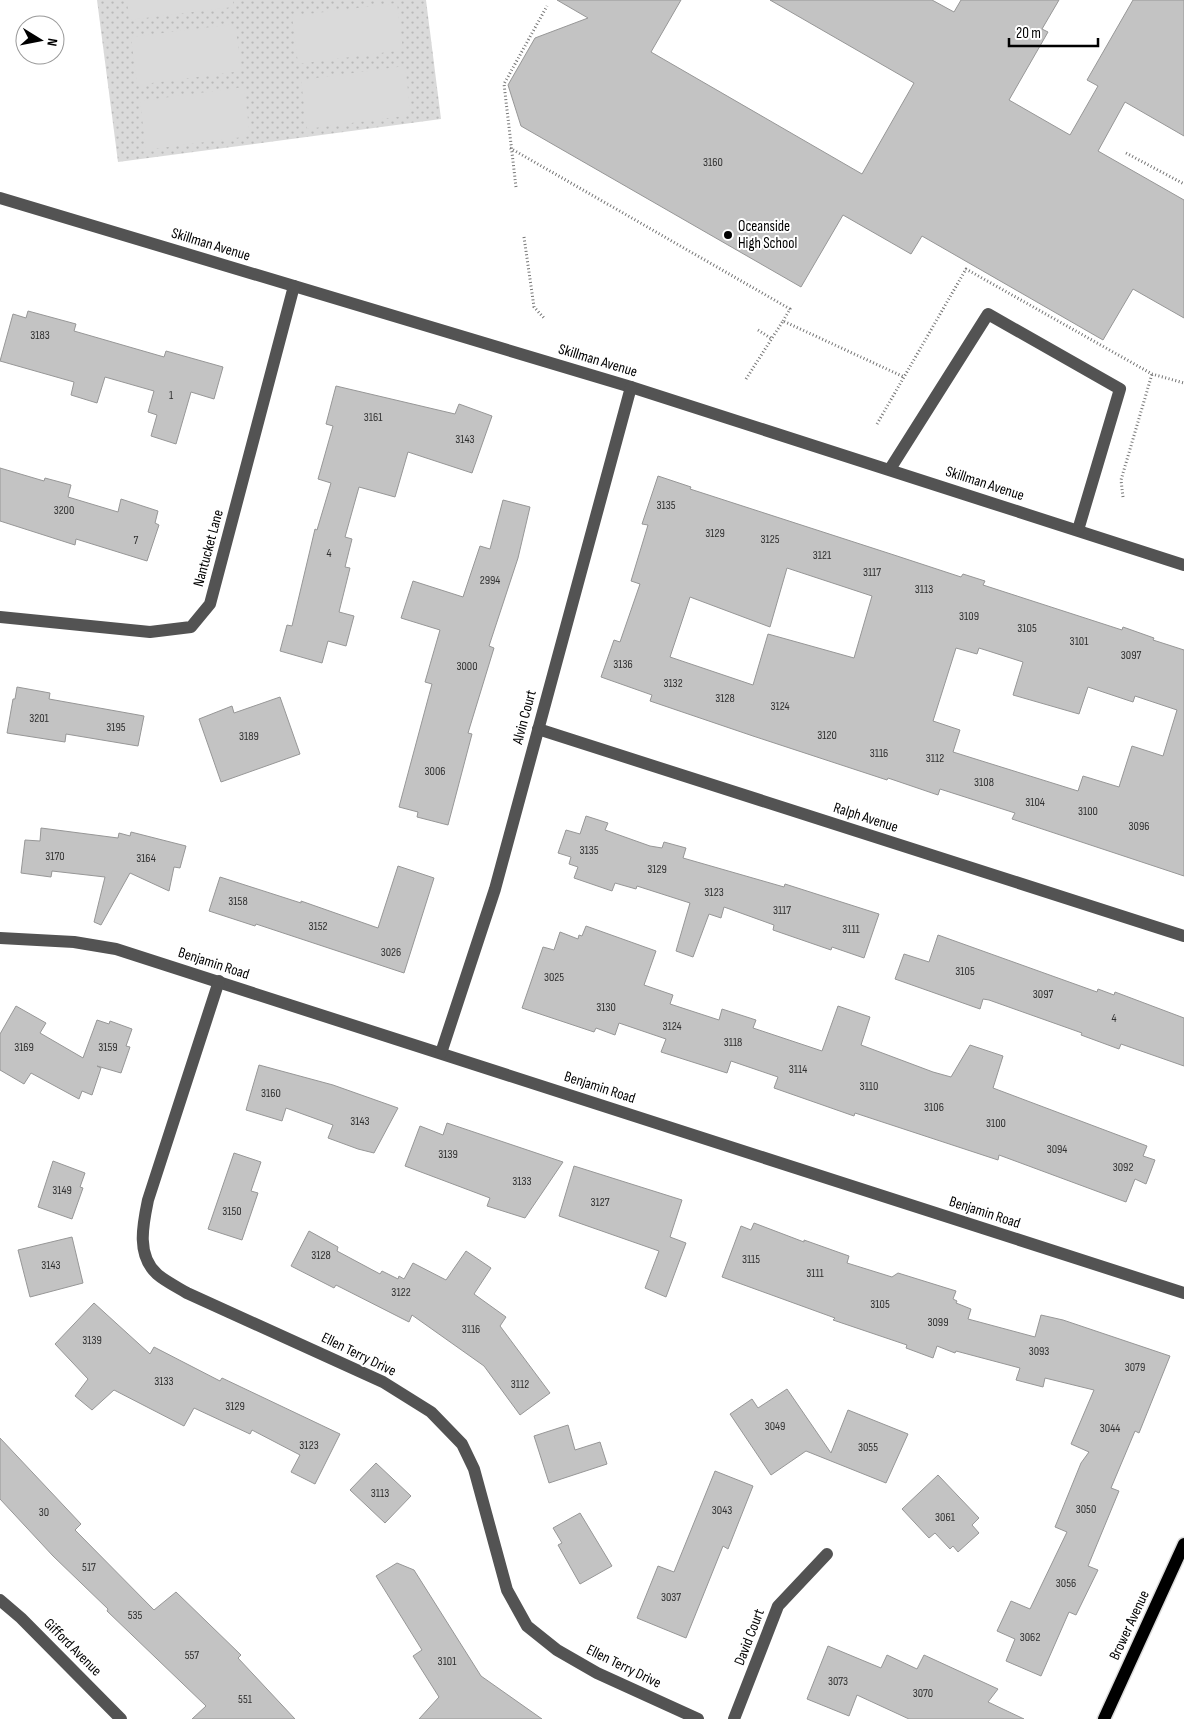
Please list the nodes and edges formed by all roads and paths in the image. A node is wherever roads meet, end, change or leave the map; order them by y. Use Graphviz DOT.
graph roads {
  1 [pos="547,6"];
  2 [pos="510,148"];
  3 [pos="1126,153"];
  4 [pos="1184,184"];
  5 [pos="516,187"];
  6 [pos="0,198"];
  7 [pos="524,237"];
  8 [pos="294,286"];
  9 [pos="544,318"];
  10 [pos="783,321"];
  11 [pos="758,330"];
  12 [pos="772,338"];
  13 [pos="1152,374"];
  14 [pos="904,377"];
  15 [pos="746,380"];
  16 [pos="1184,383"];
  17 [pos="631,387"];
  18 [pos="877,424"];
  19 [pos="890,469"];
  20 [pos="1123,497"];
  21 [pos="1078,530"];
  22 [pos="1184,565"];
  23 [pos="0,617"];
  24 [pos="538,729"];
  25 [pos="1184,936"];
  26 [pos="0,938"];
  27 [pos="218,982"];
  28 [pos="441,1053"];
  29 [pos="1184,1294"];
  30 [pos="1184,1544"];
  31 [pos="827,1554"];
  32 [pos="0,1600"];
  33 [pos="121,1719"];
  34 [pos="698,1719"];
  35 [pos="734,1719"];
  36 [pos="1104,1719"];
  1 -- 2 [label="path"];
  2 -- 5 [label="path"];
  2 -- 10 [label="path"];
  3 -- 4 [label="path"];
  6 -- 8 [label="street, Skillman Avenue"];
  7 -- 9 [label="path"];
  8 -- 17 [label="street, Skillman Avenue"];
  8 -- 23 [label="street, Nantucket Lane"];
  10 -- 12 [label="path"];
  10 -- 14 [label="path"];
  11 -- 12 [label="path"];
  12 -- 15 [label="path"];
  13 -- 14 [label="path"];
  13 -- 16 [label="path"];
  13 -- 20 [label="path"];
  14 -- 18 [label="path"];
  17 -- 19 [label="street, Skillman Avenue"];
  17 -- 24 [label="street, Alvin Court"];
  19 -- 21 [label="street, Skillman Avenue"];
  19 -- 21 [label="street"];
  21 -- 22 [label="street, Skillman Avenue"];
  24 -- 25 [label="street, Ralph Avenue"];
  24 -- 28 [label="street, Alvin Court"];
  26 -- 27 [label="street, Benjamin Road"];
  27 -- 28 [label="street, Benjamin Road"];
  27 -- 34 [label="street, Ellen Terry Drive"];
  28 -- 29 [label="street, Benjamin Road"];
  30 -- 36 [label="main road, Brower Avenue"];
  31 -- 35 [label="street, David Court"];
  32 -- 33 [label="street, Gifford Avenue"];
}
